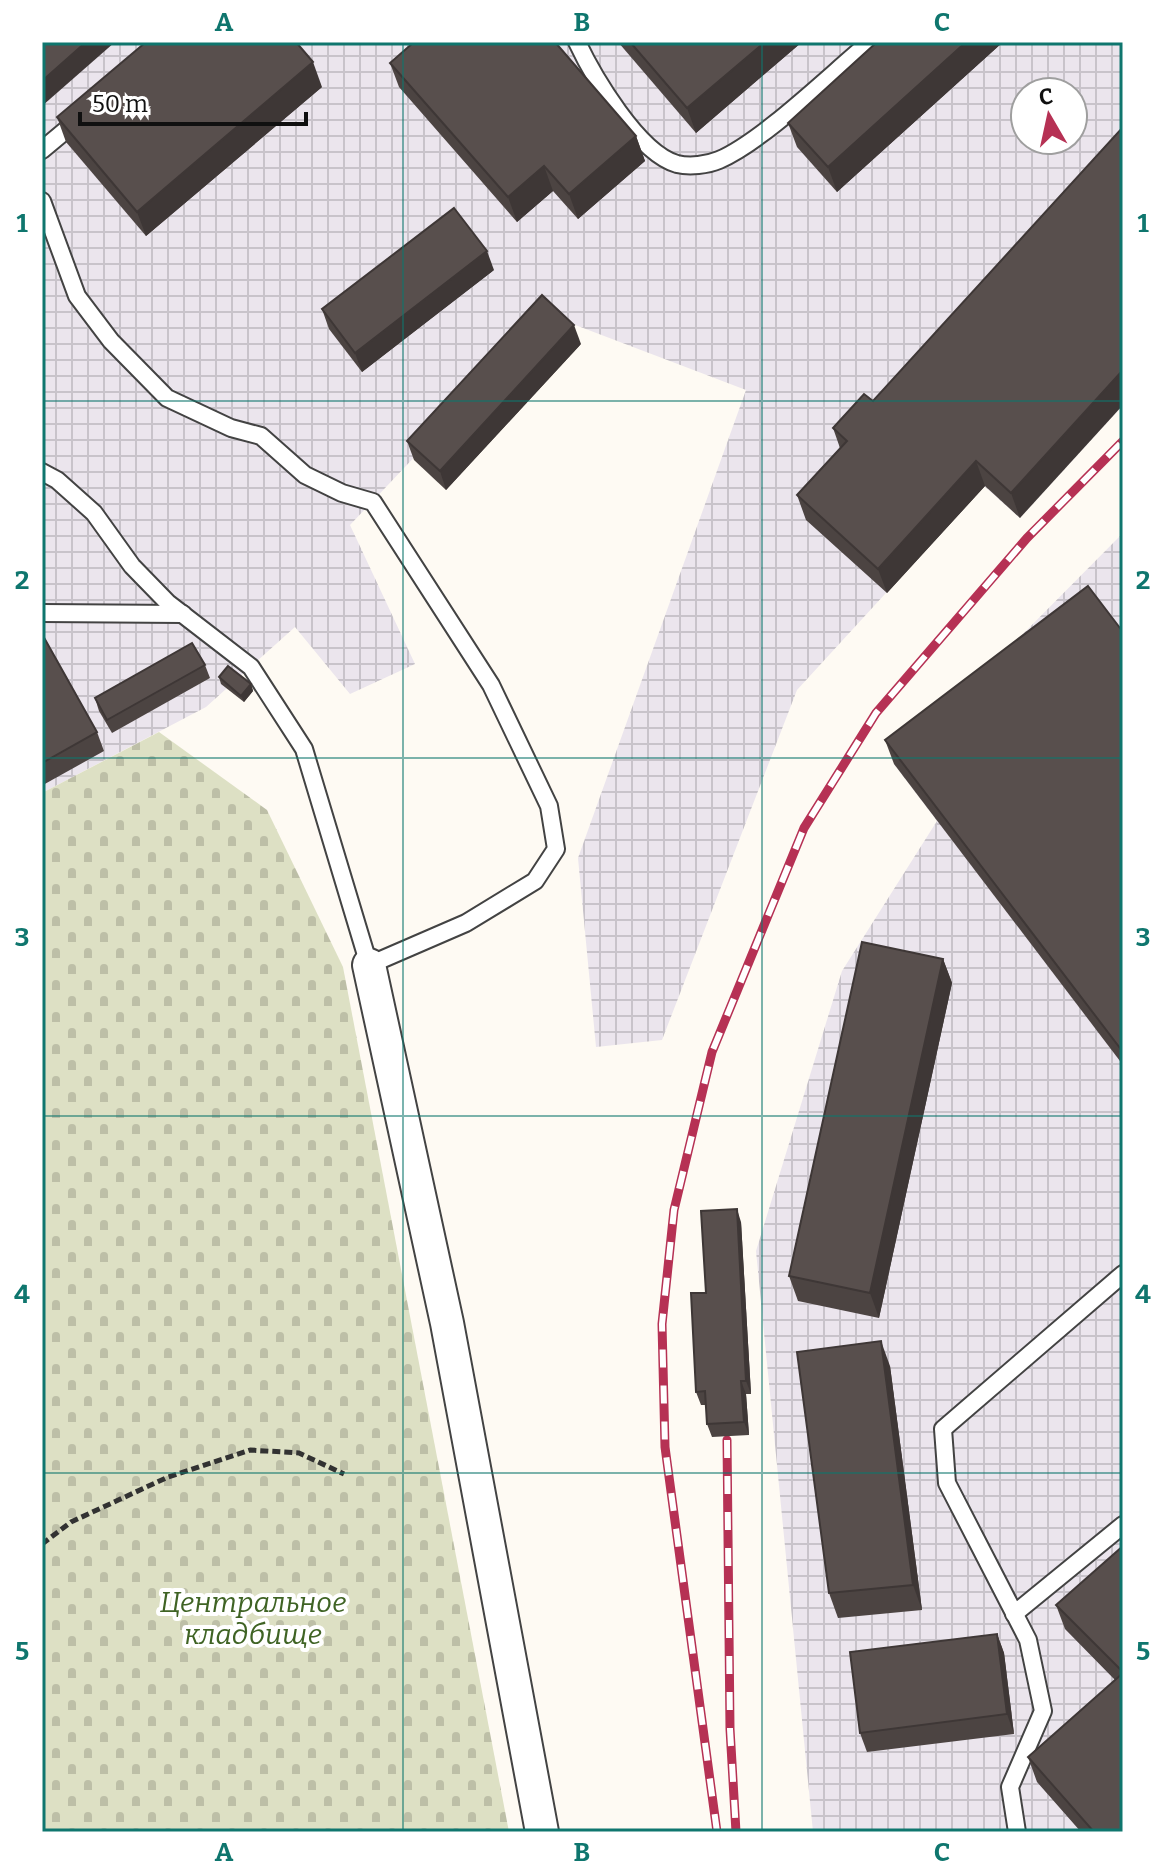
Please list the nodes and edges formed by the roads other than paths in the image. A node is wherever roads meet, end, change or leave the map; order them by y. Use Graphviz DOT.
graph roads {
  1 [pos="577,42"];
  2 [pos="870,42"];
  3 [pos="86,113"];
  4 [pos="42,150"];
  5 [pos="42,201"];
  6 [pos="42,472"];
  7 [pos="42,613"];
  8 [pos="183,614"];
  9 [pos="369,965"];
  10 [pos="1123,1274"];
  11 [pos="1123,1525"];
  12 [pos="1014,1614"];
  13 [pos="542,1832"];
  14 [pos="1017,1832"];
  1 -- 2 [label="lane"];
  3 -- 4 [label="lane"];
  5 -- 9 [label="lane"];
  6 -- 8 [label="lane"];
  7 -- 8 [label="lane"];
  8 -- 9 [label="lane"];
  9 -- 13 [label="street"];
  10 -- 12 [label="lane"];
  11 -- 12 [label="lane"];
  12 -- 14 [label="lane"];
}
